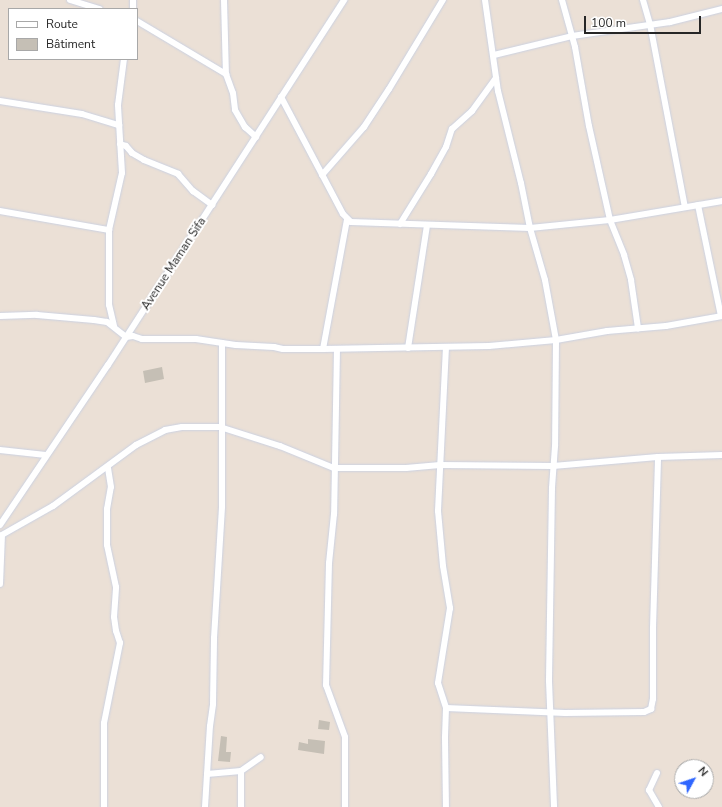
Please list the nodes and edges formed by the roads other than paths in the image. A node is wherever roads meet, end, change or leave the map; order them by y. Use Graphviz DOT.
graph roads {
  1 [pos="70,0"];
  2 [pos="224,0"];
  3 [pos="344,0"];
  4 [pos="443,0"];
  5 [pos="485,0"];
  6 [pos="562,0"];
  7 [pos="643,0"];
  8 [pos="97,8"];
  9 [pos="722,9"];
  10 [pos="138,22"];
  11 [pos="650,24"];
  12 [pos="572,36"];
  13 [pos="494,55"];
  14 [pos="124,60"];
  15 [pos="226,74"];
  16 [pos="496,78"];
  17 [pos="281,97"];
  18 [pos="0,101"];
  19 [pos="119,125"];
  20 [pos="256,137"];
  21 [pos="120,144"];
  22 [pos="322,175"];
  23 [pos="722,201"];
  24 [pos="212,205"];
  25 [pos="698,205"];
  26 [pos="685,207"];
  27 [pos="0,210"];
  28 [pos="347,219"];
  29 [pos="610,220"];
  30 [pos="400,224"];
  31 [pos="427,225"];
  32 [pos="530,228"];
  33 [pos="109,230"];
  34 [pos="0,316"];
  35 [pos="721,316"];
  36 [pos="114,326"];
  37 [pos="638,328"];
  38 [pos="126,336"];
  39 [pos="556,340"];
  40 [pos="222,343"];
  41 [pos="446,347"];
  42 [pos="337,348"];
  43 [pos="408,348"];
  44 [pos="323,349"];
  45 [pos="220,427"];
  46 [pos="0,450"];
  47 [pos="722,455"];
  48 [pos="46,456"];
  49 [pos="658,457"];
  50 [pos="440,465"];
  51 [pos="554,466"];
  52 [pos="108,467"];
  53 [pos="334,468"];
  54 [pos="0,525"];
  55 [pos="1,536"];
  56 [pos="0,584"];
  57 [pos="446,708"];
  58 [pos="551,713"];
  59 [pos="261,756"];
  60 [pos="241,771"];
  61 [pos="657,773"];
  62 [pos="207,774"];
  63 [pos="104,807"];
  64 [pos="205,807"];
  65 [pos="241,807"];
  66 [pos="345,807"];
  67 [pos="446,807"];
  68 [pos="554,807"];
  69 [pos="659,807"];
  1 -- 8 [label="street"];
  2 -- 15 [label="street"];
  3 -- 17 [label="street, Avenue Maman Sifa"];
  4 -- 22 [label="street"];
  5 -- 13 [label="street"];
  6 -- 12 [label="street"];
  7 -- 11 [label="street"];
  9 -- 11 [label="street"];
  10 -- 15 [label="street"];
  11 -- 12 [label="street"];
  11 -- 26 [label="street"];
  12 -- 13 [label="street"];
  12 -- 29 [label="street"];
  13 -- 16 [label="street"];
  14 -- 19 [label="street"];
  15 -- 20 [label="street"];
  16 -- 30 [label="street"];
  16 -- 32 [label="street"];
  17 -- 20 [label="street, Avenue Maman Sifa"];
  17 -- 22 [label="street"];
  18 -- 19 [label="street"];
  19 -- 21 [label="street"];
  20 -- 24 [label="street, Avenue Maman Sifa"];
  21 -- 24 [label="street"];
  21 -- 33 [label="street"];
  22 -- 28 [label="street"];
  23 -- 25 [label="street"];
  24 -- 38 [label="street, Avenue Maman Sifa"];
  25 -- 26 [label="street"];
  25 -- 35 [label="street"];
  26 -- 29 [label="street"];
  27 -- 33 [label="street"];
  28 -- 30 [label="street"];
  28 -- 44 [label="street"];
  29 -- 32 [label="street"];
  29 -- 37 [label="street"];
  30 -- 31 [label="street"];
  31 -- 32 [label="street"];
  31 -- 43 [label="street"];
  32 -- 39 [label="street"];
  33 -- 36 [label="street"];
  34 -- 36 [label="street"];
  35 -- 37 [label="street"];
  36 -- 38 [label="street"];
  37 -- 39 [label="street"];
  38 -- 40 [label="street"];
  38 -- 48 [label="street, Avenue Maman Sifa"];
  39 -- 41 [label="street"];
  39 -- 51 [label="street"];
  40 -- 44 [label="street"];
  40 -- 45 [label="street"];
  41 -- 43 [label="street"];
  41 -- 50 [label="street"];
  42 -- 43 [label="street"];
  42 -- 44 [label="street"];
  42 -- 53 [label="street"];
  45 -- 52 [label="street"];
  45 -- 53 [label="street"];
  45 -- 62 [label="street"];
  46 -- 48 [label="street"];
  47 -- 49 [label="street"];
  48 -- 54 [label="street, Avenue Maman Sifa"];
  49 -- 51 [label="street"];
  49 -- 58 [label="street"];
  50 -- 51 [label="street"];
  50 -- 53 [label="street"];
  50 -- 57 [label="street"];
  51 -- 58 [label="street"];
  52 -- 55 [label="street"];
  52 -- 63 [label="street"];
  53 -- 66 [label="street"];
  55 -- 56 [label="street"];
  57 -- 58 [label="street"];
  57 -- 67 [label="street"];
  58 -- 68 [label="street"];
  59 -- 60 [label="street"];
  60 -- 62 [label="street"];
  60 -- 65 [label="street"];
  61 -- 69 [label="street"];
  62 -- 64 [label="street"];
}
